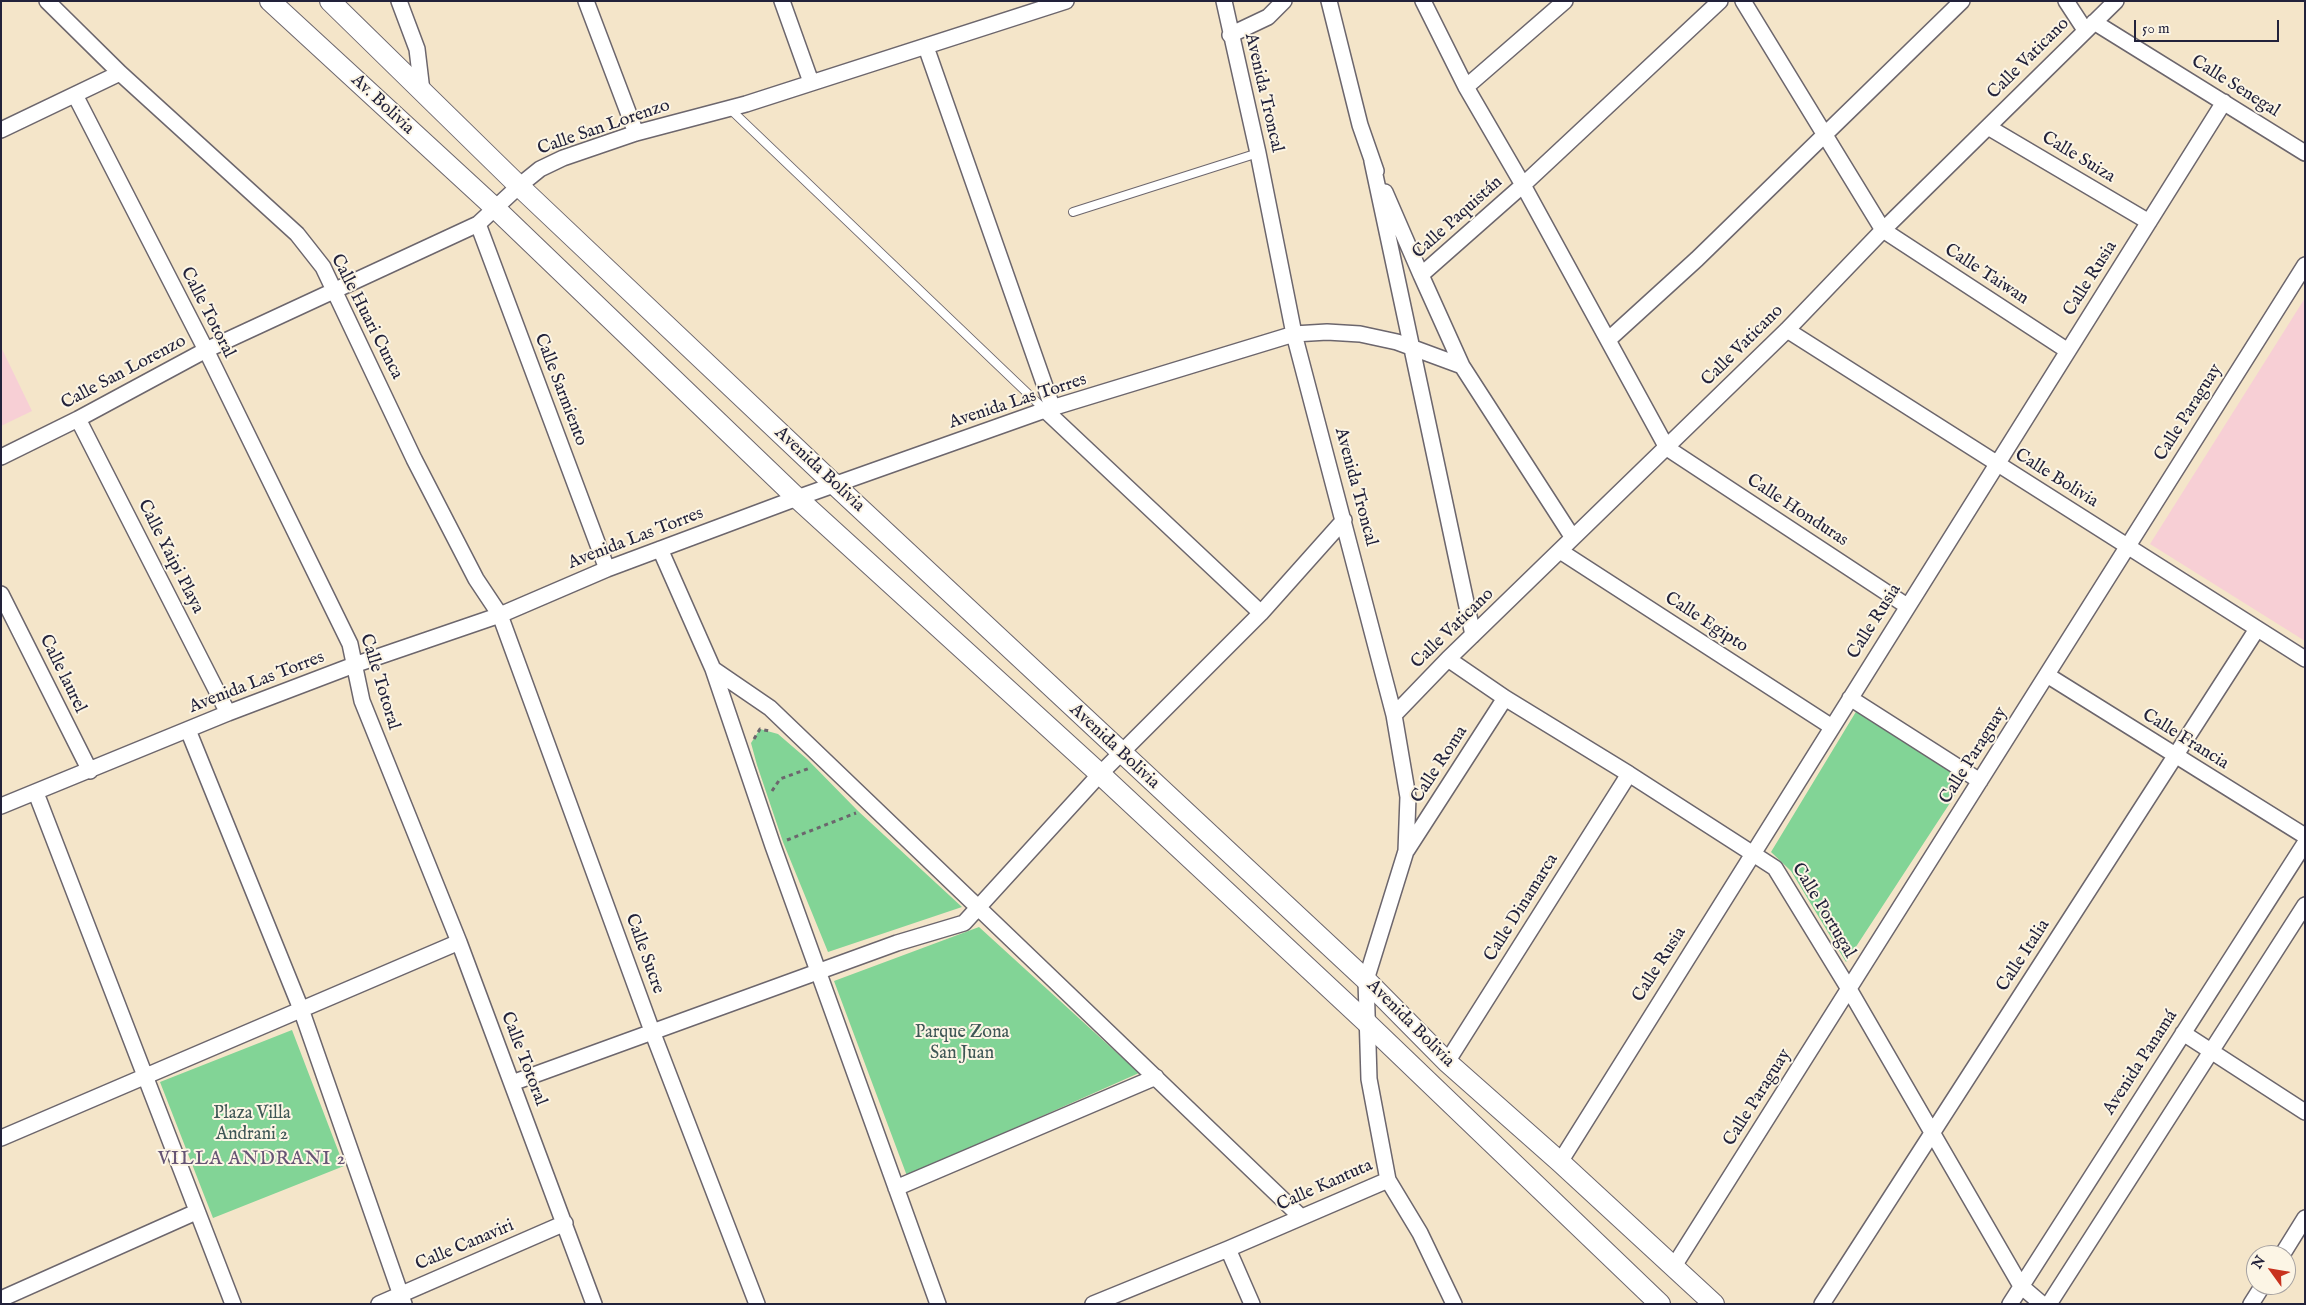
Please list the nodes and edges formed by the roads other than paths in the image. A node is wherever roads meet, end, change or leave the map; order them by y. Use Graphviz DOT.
graph roads {
  1 [pos="47,1"];
  2 [pos="270,1"];
  3 [pos="330,1"];
  4 [pos="400,1"];
  5 [pos="586,1"];
  6 [pos="782,1"];
  7 [pos="1066,1"];
  8 [pos="1224,1"];
  9 [pos="1284,1"];
  10 [pos="1329,1"];
  11 [pos="1423,1"];
  12 [pos="1565,1"];
  13 [pos="1720,1"];
  14 [pos="1743,1"];
  15 [pos="1962,1"];
  16 [pos="2066,1"];
  17 [pos="2116,1"];
  18 [pos="1035,6"];
  19 [pos="2089,26"];
  20 [pos="1230,35"];
  21 [pos="926,47"];
  22 [pos="120,73"];
  23 [pos="811,82"];
  24 [pos="1466,87"];
  25 [pos="422,91"];
  26 [pos="75,95"];
  27 [pos="2224,102"];
  28 [pos="729,108"];
  29 [pos="1988,127"];
  30 [pos="1,130"];
  31 [pos="636,133"];
  32 [pos="1826,134"];
  33 [pos="1258,153"];
  34 [pos="2305,153"];
  35 [pos="1372,161"];
  36 [pos="518,186"];
  37 [pos="1523,186"];
  38 [pos="495,208"];
  39 [pos="1073,212"];
  40 [pos="2148,222"];
  41 [pos="478,224"];
  42 [pos="1883,230"];
  43 [pos="2305,265"];
  44 [pos="1422,275"];
  45 [pos="335,291"];
  46 [pos="1787,330"];
  47 [pos="1294,334"];
  48 [pos="1608,340"];
  49 [pos="1411,347"];
  50 [pos="206,350"];
  51 [pos="2068,351"];
  52 [pos="1462,366"];
  53 [pos="1049,410"];
  54 [pos="78,419"];
  55 [pos="1667,448"];
  56 [pos="1,457"];
  57 [pos="1997,464"];
  58 [pos="835,485"];
  59 [pos="797,498"];
  60 [pos="1344,520"];
  61 [pos="1572,538"];
  62 [pos="2127,547"];
  63 [pos="660,549"];
  64 [pos="1560,551"];
  65 [pos="607,569"];
  66 [pos="1,594"];
  67 [pos="1907,606"];
  68 [pos="1261,614"];
  69 [pos="500,616"];
  70 [pos="2257,629"];
  71 [pos="1472,635"];
  72 [pos="1448,659"];
  73 [pos="2305,659"];
  74 [pos="354,665"];
  75 [pos="712,669"];
  76 [pos="2047,675"];
  77 [pos="1505,698"];
  78 [pos="1850,698"];
  79 [pos="228,713"];
  80 [pos="1394,715"];
  81 [pos="1832,727"];
  82 [pos="188,730"];
  83 [pos="1121,753"];
  84 [pos="2175,756"];
  85 [pos="90,771"];
  86 [pos="1100,774"];
  87 [pos="1629,774"];
  88 [pos="1980,781"];
  89 [pos="36,793"];
  90 [pos="1,806"];
  91 [pos="2305,836"];
  92 [pos="2305,843"];
  93 [pos="1406,851"];
  94 [pos="1753,852"];
  95 [pos="2305,905"];
  96 [pos="979,907"];
  97 [pos="459,942"];
  98 [pos="818,972"];
  99 [pos="1366,980"];
  100 [pos="1849,989"];
  101 [pos="301,1009"];
  102 [pos="1367,1023"];
  103 [pos="652,1031"];
  104 [pos="2183,1033"];
  105 [pos="2211,1051"];
  106 [pos="1447,1062"];
  107 [pos="146,1075"];
  108 [pos="1156,1077"];
  109 [pos="512,1083"];
  110 [pos="2305,1112"];
  111 [pos="3,1133"];
  112 [pos="1932,1134"];
  113 [pos="1560,1162"];
  114 [pos="1388,1180"];
  115 [pos="896,1188"];
  116 [pos="196,1212"];
  117 [pos="1301,1217"];
  118 [pos="2305,1218"];
  119 [pos="565,1223"];
  120 [pos="2288,1245"];
  121 [pos="1228,1249"];
  122 [pos="1674,1266"];
  123 [pos="2021,1286"];
  124 [pos="1,1298"];
  125 [pos="403,1299"];
  126 [pos="233,1304"];
  127 [pos="379,1304"];
  128 [pos="594,1304"];
  129 [pos="757,1304"];
  130 [pos="938,1304"];
  131 [pos="1093,1304"];
  132 [pos="1252,1304"];
  133 [pos="1454,1304"];
  134 [pos="1660,1304"];
  135 [pos="1714,1304"];
  136 [pos="1822,1304"];
  137 [pos="2010,1304"];
  138 [pos="2042,1304"];
  139 [pos="2049,1304"];
  1 -- 22 [label="street, Calle Huari Cunca"];
  2 -- 38 [label="street, Av. Bolivia"];
  3 -- 25 [label="street, Av. Bolivia"];
  4 -- 25 [label="street"];
  5 -- 31 [label="street"];
  6 -- 23 [label="street"];
  7 -- 18 [label="street, Calle San Lorenzo"];
  8 -- 20 [label="street, Avenida Troncal"];
  9 -- 20 [label="street"];
  10 -- 35 [label="street"];
  11 -- 24 [label="street"];
  12 -- 24 [label="street"];
  13 -- 37 [label="street, Calle Paquistán"];
  14 -- 32 [label="street"];
  15 -- 32 [label="street"];
  16 -- 19 [label="street"];
  17 -- 19 [label="street, Calle Vaticano"];
  18 -- 21 [label="street, Calle San Lorenzo"];
  19 -- 27 [label="street, Calle Senegal"];
  19 -- 29 [label="street, Calle Vaticano"];
  20 -- 33 [label="street, Avenida Troncal"];
  21 -- 23 [label="street, Calle San Lorenzo"];
  21 -- 53 [label="street"];
  22 -- 26 [label="street"];
  22 -- 45 [label="street, Calle Huari Cunca"];
  23 -- 28 [label="street, Calle San Lorenzo"];
  24 -- 37 [label="street"];
  25 -- 36 [label="street, Av. Bolivia"];
  26 -- 30 [label="street"];
  26 -- 50 [label="street, Calle Totoral"];
  27 -- 34 [label="street, Calle Senegal"];
  27 -- 40 [label="street, Calle Rusia"];
  28 -- 31 [label="street, Calle San Lorenzo"];
  28 -- 53 [label="lane"];
  29 -- 40 [label="street, Calle Suiza"];
  29 -- 42 [label="street, Calle Vaticano"];
  31 -- 36 [label="street, Calle San Lorenzo"];
  32 -- 42 [label="street"];
  32 -- 48 [label="street"];
  33 -- 39 [label="lane"];
  33 -- 47 [label="street, Avenida Troncal"];
  35 -- 44 [label="street"];
  35 -- 49 [label="street"];
  36 -- 38 [label="street, Calle San Lorenzo"];
  36 -- 58 [label="street, Avenida Bolivia"];
  37 -- 44 [label="street, Calle Paquistán"];
  37 -- 48 [label="street"];
  38 -- 41 [label="street, Calle San Lorenzo"];
  38 -- 59 [label="street, Avenida Bolivia"];
  40 -- 51 [label="street, Calle Rusia"];
  41 -- 45 [label="street, Calle San Lorenzo"];
  41 -- 65 [label="street, Calle Sarmiento"];
  42 -- 46 [label="street, Calle Vaticano"];
  42 -- 51 [label="street, Calle Taiwan"];
  43 -- 62 [label="street, Calle Paraguay"];
  44 -- 52 [label="street, Calle Paquistán"];
  45 -- 50 [label="street, Calle San Lorenzo"];
  45 -- 69 [label="street, Calle Huari Cunca"];
  46 -- 55 [label="street, Calle Vaticano"];
  46 -- 57 [label="street, Calle Bolivia"];
  47 -- 49 [label="street, Avenida Las Torres"];
  47 -- 53 [label="street, Avenida Las Torres"];
  47 -- 60 [label="street, Avenida Troncal"];
  48 -- 55 [label="street"];
  49 -- 52 [label="street, Avenida Las Torres"];
  49 -- 71 [label="street"];
  50 -- 54 [label="street, Calle San Lorenzo"];
  50 -- 74 [label="street, Calle Totoral"];
  51 -- 57 [label="street, Calle Rusia"];
  52 -- 61 [label="street, Calle Paquistán"];
  53 -- 58 [label="street, Avenida Las Torres"];
  53 -- 68 [label="street"];
  54 -- 56 [label="street, Calle San Lorenzo"];
  54 -- 79 [label="street, Calle Yaipi Playa"];
  55 -- 61 [label="street, Calle Vaticano"];
  55 -- 67 [label="street, Calle Honduras"];
  57 -- 62 [label="street, Calle Bolivia"];
  57 -- 67 [label="street, Calle Rusia"];
  58 -- 59 [label="street, Avenida Las Torres"];
  58 -- 83 [label="street, Avenida Bolivia"];
  59 -- 63 [label="street, Avenida Las Torres"];
  59 -- 86 [label="street, Avenida Bolivia"];
  60 -- 68 [label="street"];
  60 -- 80 [label="street, Avenida Troncal"];
  61 -- 64 [label="street, Calle Vaticano"];
  62 -- 70 [label="street, Calle Bolivia"];
  62 -- 76 [label="street, Calle Paraguay"];
  63 -- 65 [label="street, Avenida Las Torres"];
  63 -- 75 [label="street"];
  64 -- 71 [label="street, Calle Vaticano"];
  64 -- 81 [label="street, Calle Egipto"];
  65 -- 69 [label="street, Avenida Las Torres"];
  66 -- 85 [label="street, Calle laurel"];
  67 -- 78 [label="street, Calle Rusia"];
  68 -- 83 [label="street"];
  69 -- 74 [label="street, Avenida Las Torres"];
  69 -- 103 [label="street, Calle Sucre"];
  70 -- 73 [label="street, Calle Bolivia"];
  70 -- 84 [label="street, Calle Italia"];
  71 -- 72 [label="street, Calle Vaticano"];
  72 -- 77 [label="street, Calle Portugal"];
  72 -- 80 [label="street, Calle Vaticano"];
  74 -- 79 [label="street, Avenida Las Torres"];
  74 -- 97 [label="street, Calle Totoral"];
  75 -- 96 [label="street"];
  75 -- 98 [label="street"];
  76 -- 84 [label="street, Calle Francia"];
  76 -- 88 [label="street, Calle Paraguay"];
  77 -- 87 [label="street, Calle Portugal"];
  77 -- 93 [label="street, Calle Roma"];
  78 -- 81 [label="street, Calle Rusia"];
  78 -- 88 [label="street"];
  79 -- 82 [label="street, Avenida Las Torres"];
  80 -- 93 [label="street, Avenida Troncal"];
  81 -- 94 [label="street, Calle Rusia"];
  82 -- 85 [label="street, Avenida Las Torres"];
  82 -- 101 [label="street"];
  83 -- 86 [label="street"];
  83 -- 99 [label="street, Avenida Bolivia"];
  84 -- 91 [label="street, Calle Francia"];
  84 -- 112 [label="street, Calle Italia"];
  85 -- 89 [label="street, Avenida Las Torres"];
  86 -- 96 [label="street"];
  86 -- 102 [label="street, Avenida Bolivia"];
  87 -- 94 [label="street, Calle Portugal"];
  87 -- 106 [label="street, Calle Dinamarca"];
  88 -- 100 [label="street, Calle Paraguay"];
  89 -- 90 [label="street, Avenida Las Torres"];
  89 -- 107 [label="street"];
  92 -- 104 [label="street, Avenida Panamá"];
  93 -- 99 [label="street, Avenida Troncal"];
  94 -- 100 [label="street, Calle Portugal"];
  94 -- 113 [label="street, Calle Rusia"];
  95 -- 105 [label="street"];
  96 -- 98 [label="street"];
  96 -- 108 [label="street"];
  97 -- 101 [label="street"];
  97 -- 109 [label="street, Calle Totoral"];
  98 -- 103 [label="street"];
  98 -- 115 [label="street"];
  99 -- 102 [label="street, Calle Kantuta"];
  99 -- 106 [label="street, Avenida Bolivia"];
  100 -- 112 [label="street, Calle Portugal"];
  100 -- 122 [label="street, Calle Paraguay"];
  101 -- 107 [label="street"];
  101 -- 125 [label="street"];
  102 -- 114 [label="street, Calle Kantuta"];
  102 -- 134 [label="street, Avenida Bolivia"];
  103 -- 109 [label="street"];
  103 -- 129 [label="street, Calle Sucre"];
  104 -- 105 [label="street"];
  104 -- 123 [label="street, Avenida Panamá"];
  105 -- 110 [label="street"];
  105 -- 139 [label="street"];
  106 -- 113 [label="street, Avenida Bolivia"];
  107 -- 111 [label="street"];
  107 -- 116 [label="street"];
  108 -- 115 [label="street"];
  108 -- 117 [label="street"];
  109 -- 119 [label="street, Calle Totoral"];
  112 -- 123 [label="street, Calle Portugal"];
  112 -- 136 [label="street, Calle Italia"];
  113 -- 122 [label="street, Avenida Bolivia"];
  114 -- 117 [label="street, Calle Kantuta"];
  114 -- 133 [label="street"];
  115 -- 130 [label="street"];
  116 -- 124 [label="street"];
  116 -- 126 [label="street"];
  117 -- 121 [label="street, Calle Kantuta"];
  118 -- 120 [label="street"];
  119 -- 125 [label="street, Calle Canaviri"];
  119 -- 128 [label="street, Calle Totoral"];
  121 -- 131 [label="street, Calle Kantuta"];
  121 -- 132 [label="street"];
  122 -- 135 [label="street, Avenida Bolivia"];
  123 -- 137 [label="street, Avenida Panamá"];
  123 -- 138 [label="street, Calle Portugal"];
  125 -- 127 [label="street, Calle Canaviri"];
}
